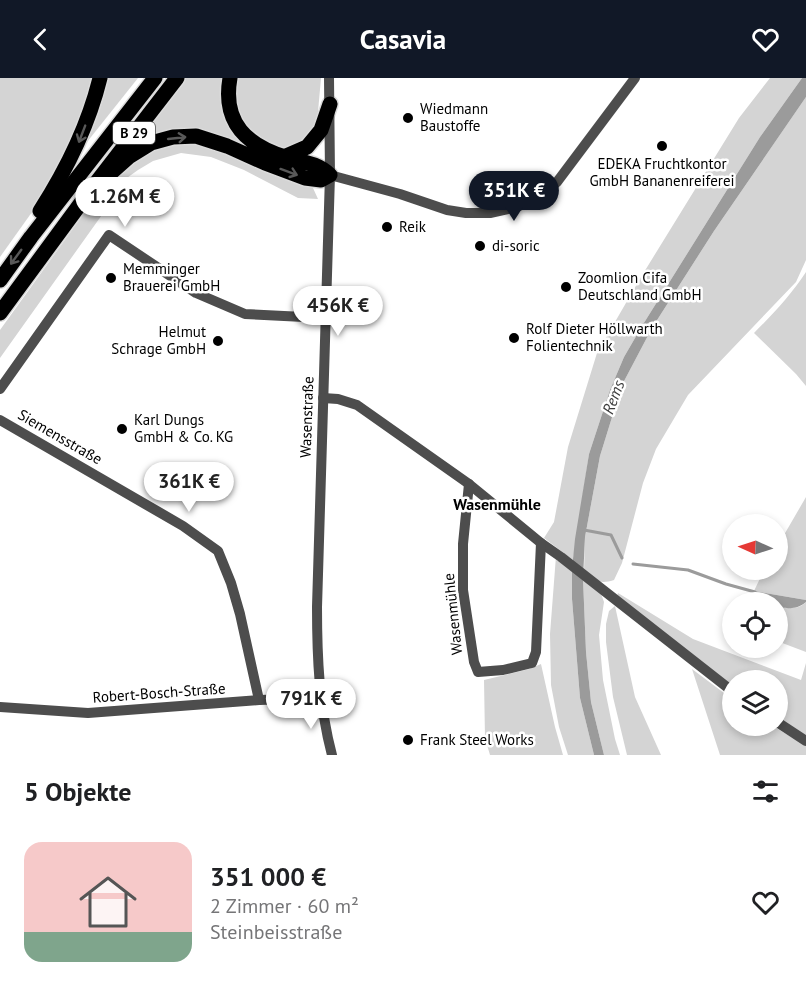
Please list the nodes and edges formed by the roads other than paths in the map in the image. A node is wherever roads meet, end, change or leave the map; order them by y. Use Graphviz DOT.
graph roads {
  1 [pos="100,78"];
  2 [pos="155,78"];
  3 [pos="177,78"];
  4 [pos="230,78"];
  5 [pos="329,78"];
  6 [pos="635,78"];
  7 [pos="330,104"];
  8 [pos="284,157"];
  9 [pos="330,175"];
  10 [pos="92,188"];
  11 [pos="31,237"];
  12 [pos="0,280"];
  13 [pos="0,313"];
  14 [pos="324,318"];
  15 [pos="0,389"];
  16 [pos="323,398"];
  17 [pos="0,420"];
  18 [pos="469,484"];
  19 [pos="541,543"];
  20 [pos="722,683"];
  21 [pos="321,698"];
  22 [pos="259,700"];
  23 [pos="0,707"];
  24 [pos="788,729"];
  25 [pos="806,741"];
  26 [pos="332,755"];
  1 -- 11 [label="highway, one-way"];
  2 -- 11 [label="highway, B 29"];
  3 -- 10 [label="highway, B 29"];
  4 -- 8 [label="highway"];
  5 -- 7 [label="street, Wasenstraße"];
  6 -- 9 [label="street"];
  7 -- 8 [label="highway"];
  7 -- 9 [label="street, Wasenstraße"];
  8 -- 9 [label="highway"];
  10 -- 9 [label="highway, one-way"];
  9 -- 14 [label="street, Wasenstraße"];
  10 -- 13 [label="highway, B 29"];
  11 -- 12 [label="highway, B 29, one-way"];
  14 -- 15 [label="street"];
  14 -- 16 [label="street, Wasenstraße"];
  16 -- 18 [label="street"];
  16 -- 21 [label="street, Wasenstraße"];
  17 -- 22 [label="street, Siemensstraße"];
  18 -- 19 [label="street"];
  18 -- 19 [label="street, Wasenmühle"];
  19 -- 20 [label="street"];
  21 -- 22 [label="street, Robert-Bosch-Straße"];
  21 -- 26 [label="street, Wasenstraße"];
  22 -- 23 [label="street, Robert-Bosch-Straße"];
  24 -- 25 [label="street"];
}
